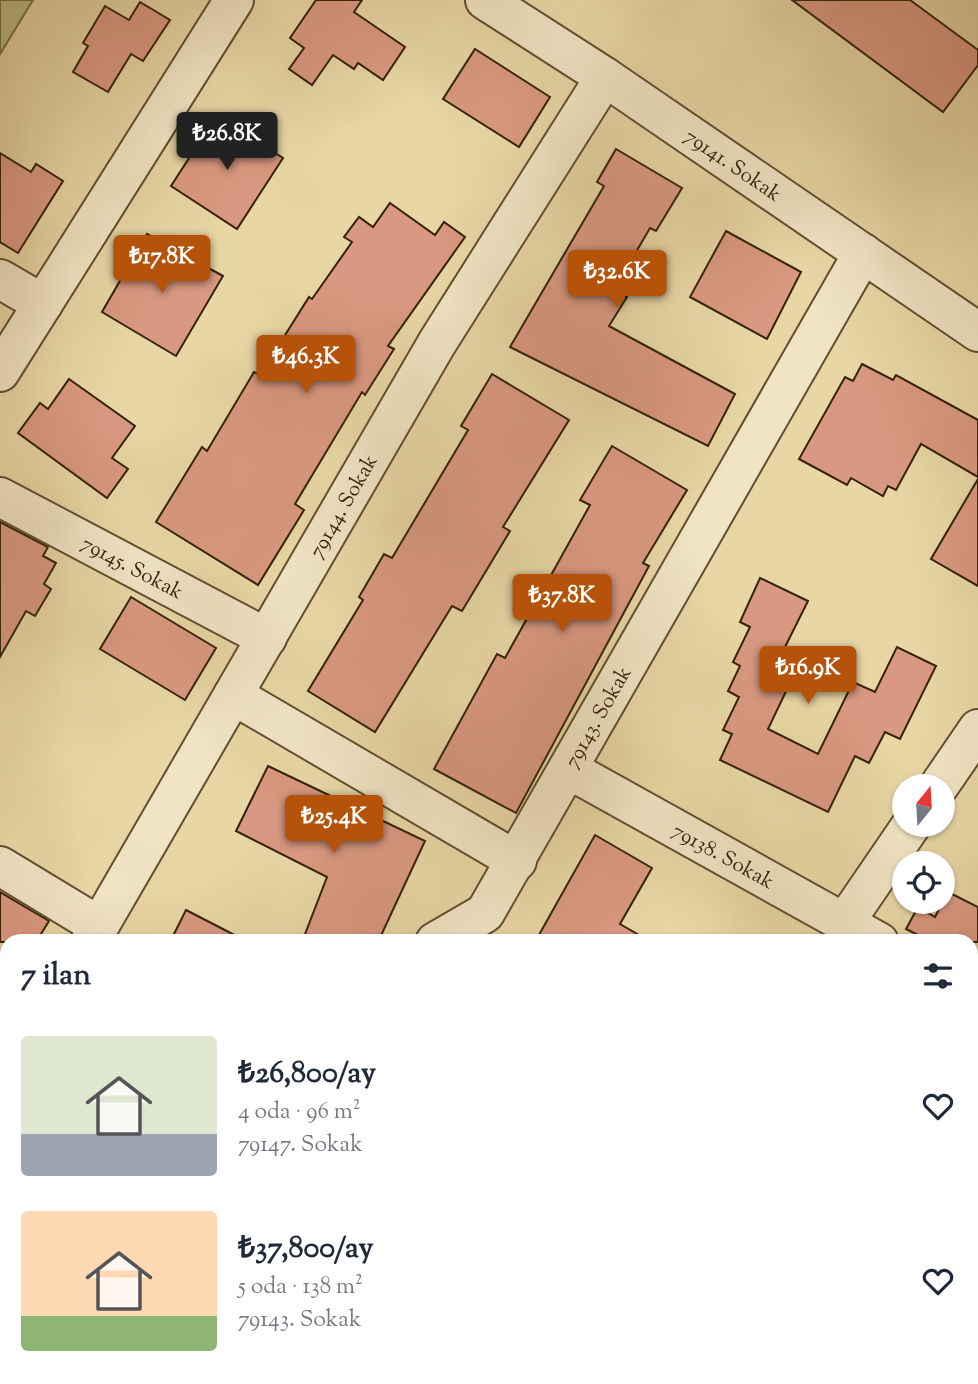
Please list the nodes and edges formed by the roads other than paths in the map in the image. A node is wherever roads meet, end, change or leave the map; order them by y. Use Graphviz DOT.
graph roads {
  1 [pos="485,0"];
  2 [pos="218,6"];
  3 [pos="605,77"];
  4 [pos="863,253"];
  5 [pos="0,279"];
  6 [pos="43,304"];
  7 [pos="978,332"];
  8 [pos="0,372"];
  9 [pos="0,497"];
  10 [pos="267,638"];
  11 [pos="233,695"];
  12 [pos="978,729"];
  13 [pos="568,769"];
  14 [pos="947,774"];
  15 [pos="903,837"];
  16 [pos="517,860"];
  17 [pos="0,866"];
  18 [pos="845,922"];
  19 [pos="94,934"];
  20 [pos="449,934"];
  21 [pos="865,934"];
  1 -- 3 [label="street, 79141. Sokak"];
  2 -- 6 [label="street"];
  3 -- 4 [label="street, 79141. Sokak"];
  3 -- 10 [label="street, 79144. Sokak"];
  4 -- 7 [label="street, 79141. Sokak"];
  4 -- 13 [label="street, 79143. Sokak"];
  5 -- 6 [label="street"];
  6 -- 8 [label="street"];
  9 -- 10 [label="street, 79145. Sokak"];
  10 -- 11 [label="street, 79144. Sokak"];
  11 -- 16 [label="street"];
  11 -- 19 [label="street, 79144. Sokak"];
  12 -- 14 [label="street"];
  13 -- 16 [label="street, 79143. Sokak"];
  13 -- 18 [label="street, 79138. Sokak"];
  15 -- 18 [label="street"];
  16 -- 20 [label="street, 79143. Sokak"];
  17 -- 19 [label="street"];
  18 -- 21 [label="street, 79138. Sokak"];
}
